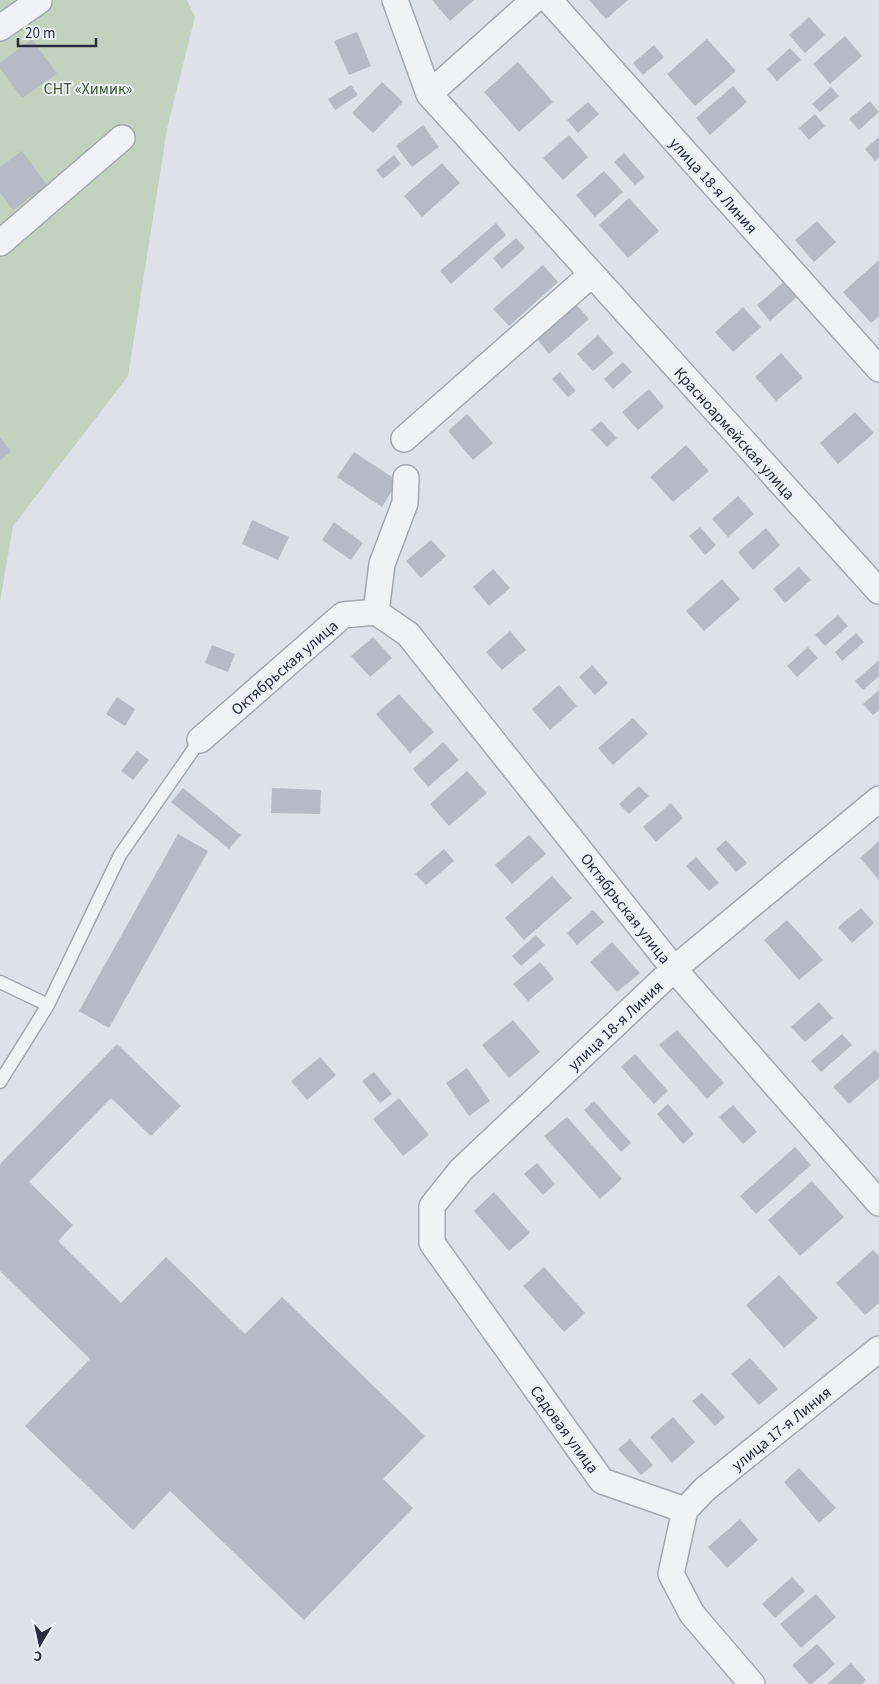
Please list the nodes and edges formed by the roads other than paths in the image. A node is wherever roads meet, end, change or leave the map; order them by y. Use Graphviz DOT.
graph roads {
  1 [pos="395,0"];
  2 [pos="534,0"];
  3 [pos="549,0"];
  4 [pos="39,1"];
  5 [pos="0,28"];
  6 [pos="429,94"];
  7 [pos="122,138"];
  8 [pos="0,243"];
  9 [pos="592,274"];
  10 [pos="879,369"];
  11 [pos="404,439"];
  12 [pos="406,478"];
  13 [pos="879,591"];
  14 [pos="376,612"];
  15 [pos="200,740"];
  16 [pos="879,798"];
  17 [pos="674,969"];
  18 [pos="0,982"];
  19 [pos="48,1005"];
  20 [pos="0,1082"];
  21 [pos="879,1203"];
  22 [pos="432,1206"];
  23 [pos="879,1349"];
  24 [pos="685,1510"];
  25 [pos="752,1684"];
  1 -- 6 [label="street, Красноармейская улица"];
  2 -- 6 [label="street"];
  3 -- 10 [label="street, улица 18-я Линия"];
  4 -- 5 [label="street"];
  6 -- 9 [label="street, Красноармейская улица"];
  7 -- 8 [label="street"];
  9 -- 11 [label="street"];
  9 -- 13 [label="street, Красноармейская улица"];
  12 -- 14 [label="street"];
  14 -- 15 [label="street, Октябрьская улица"];
  14 -- 17 [label="street, Октябрьская улица"];
  15 -- 19 [label="lane"];
  16 -- 17 [label="street, улица 18-я Линия"];
  17 -- 21 [label="street, Октябрьская улица"];
  17 -- 22 [label="street, улица 18-я Линия"];
  18 -- 19 [label="lane"];
  19 -- 20 [label="lane"];
  22 -- 24 [label="street, Садовая улица"];
  23 -- 24 [label="street, улица 17-я Линия"];
  24 -- 25 [label="street"];
}
